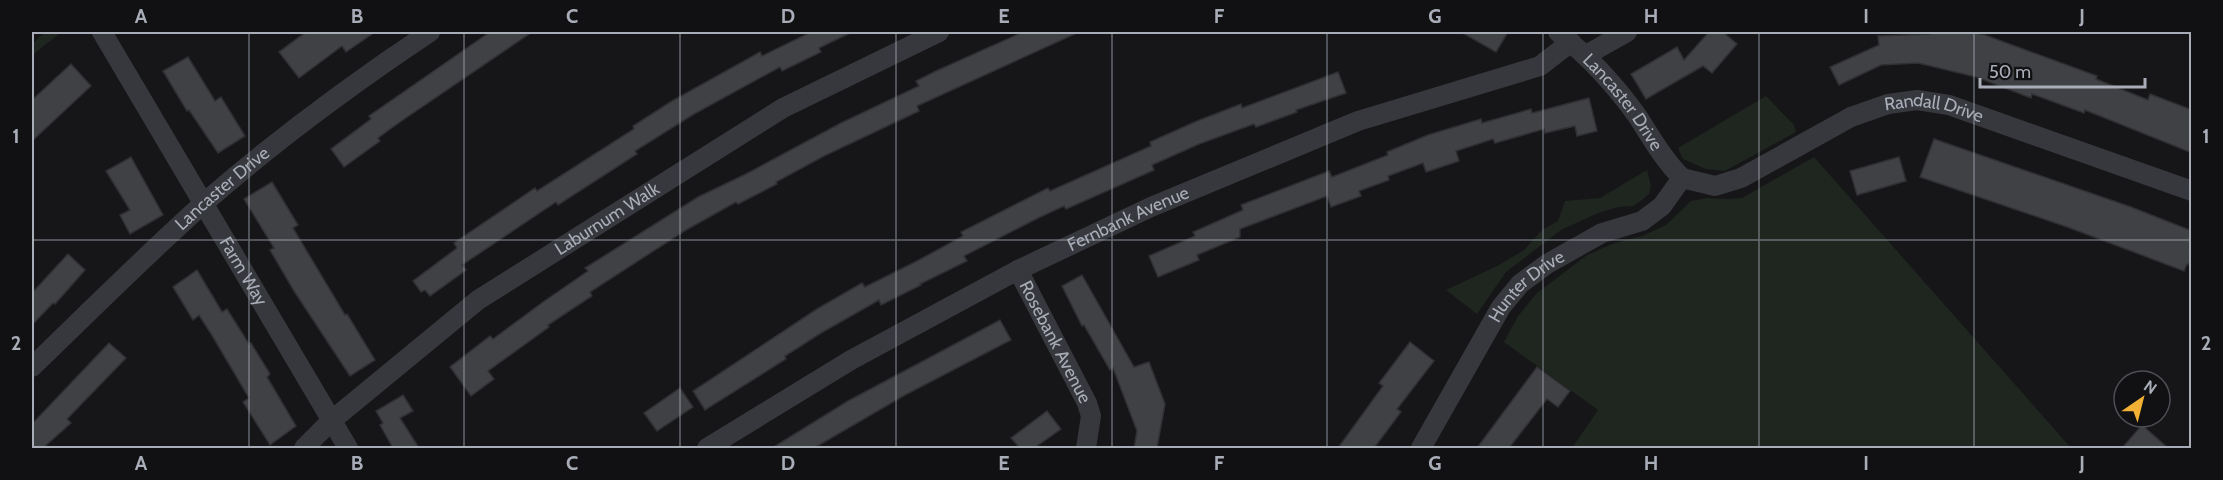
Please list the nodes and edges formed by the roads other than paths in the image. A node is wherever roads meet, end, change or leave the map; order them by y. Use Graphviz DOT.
graph roads {
  1 [pos="102,32"];
  2 [pos="430,32"];
  3 [pos="939,32"];
  4 [pos="1626,32"];
  5 [pos="1564,37"];
  6 [pos="1586,55"];
  7 [pos="1682,178"];
  8 [pos="2192,191"];
  9 [pos="204,204"];
  10 [pos="1018,270"];
  11 [pos="32,367"];
  12 [pos="331,421"];
  13 [pos="304,448"];
  14 [pos="348,448"];
  15 [pos="707,448"];
  16 [pos="1086,448"];
  17 [pos="1421,448"];
  1 -- 9 [label="street, Farm Way"];
  2 -- 9 [label="street, Lancaster Drive"];
  3 -- 12 [label="street, Laburnum Walk"];
  4 -- 6 [label="street"];
  5 -- 6 [label="street, Lancaster Drive"];
  5 -- 10 [label="street, Fernbank Avenue"];
  6 -- 7 [label="street, Lancaster Drive"];
  7 -- 8 [label="street, Randall Drive"];
  7 -- 17 [label="street, Hunter Drive"];
  9 -- 11 [label="street, Lancaster Drive"];
  9 -- 12 [label="street, Farm Way"];
  10 -- 15 [label="street, Fernbank Avenue"];
  10 -- 16 [label="street, Rosebank Avenue"];
  12 -- 13 [label="street, Laburnum Walk"];
  12 -- 14 [label="street, Farm Way"];
}
